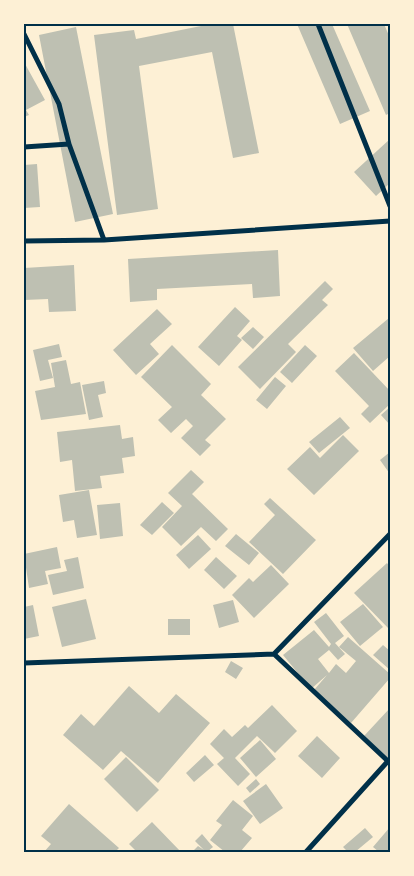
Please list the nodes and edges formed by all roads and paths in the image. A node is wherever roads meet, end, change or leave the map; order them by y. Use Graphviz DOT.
graph roads {
  1 [pos="318,24"];
  2 [pos="24,34"];
  3 [pos="69,144"];
  4 [pos="24,147"];
  5 [pos="390,206"];
  6 [pos="390,221"];
  7 [pos="104,240"];
  8 [pos="24,241"];
  9 [pos="390,534"];
  10 [pos="274,654"];
  11 [pos="24,663"];
  12 [pos="389,762"];
  13 [pos="306,852"];
  1 -- 5 [label="street"];
  2 -- 3 [label="street"];
  3 -- 4 [label="street"];
  3 -- 7 [label="street"];
  6 -- 7 [label="street"];
  7 -- 8 [label="street"];
  9 -- 10 [label="street"];
  10 -- 11 [label="street"];
  10 -- 12 [label="street"];
  12 -- 13 [label="street"];
}
